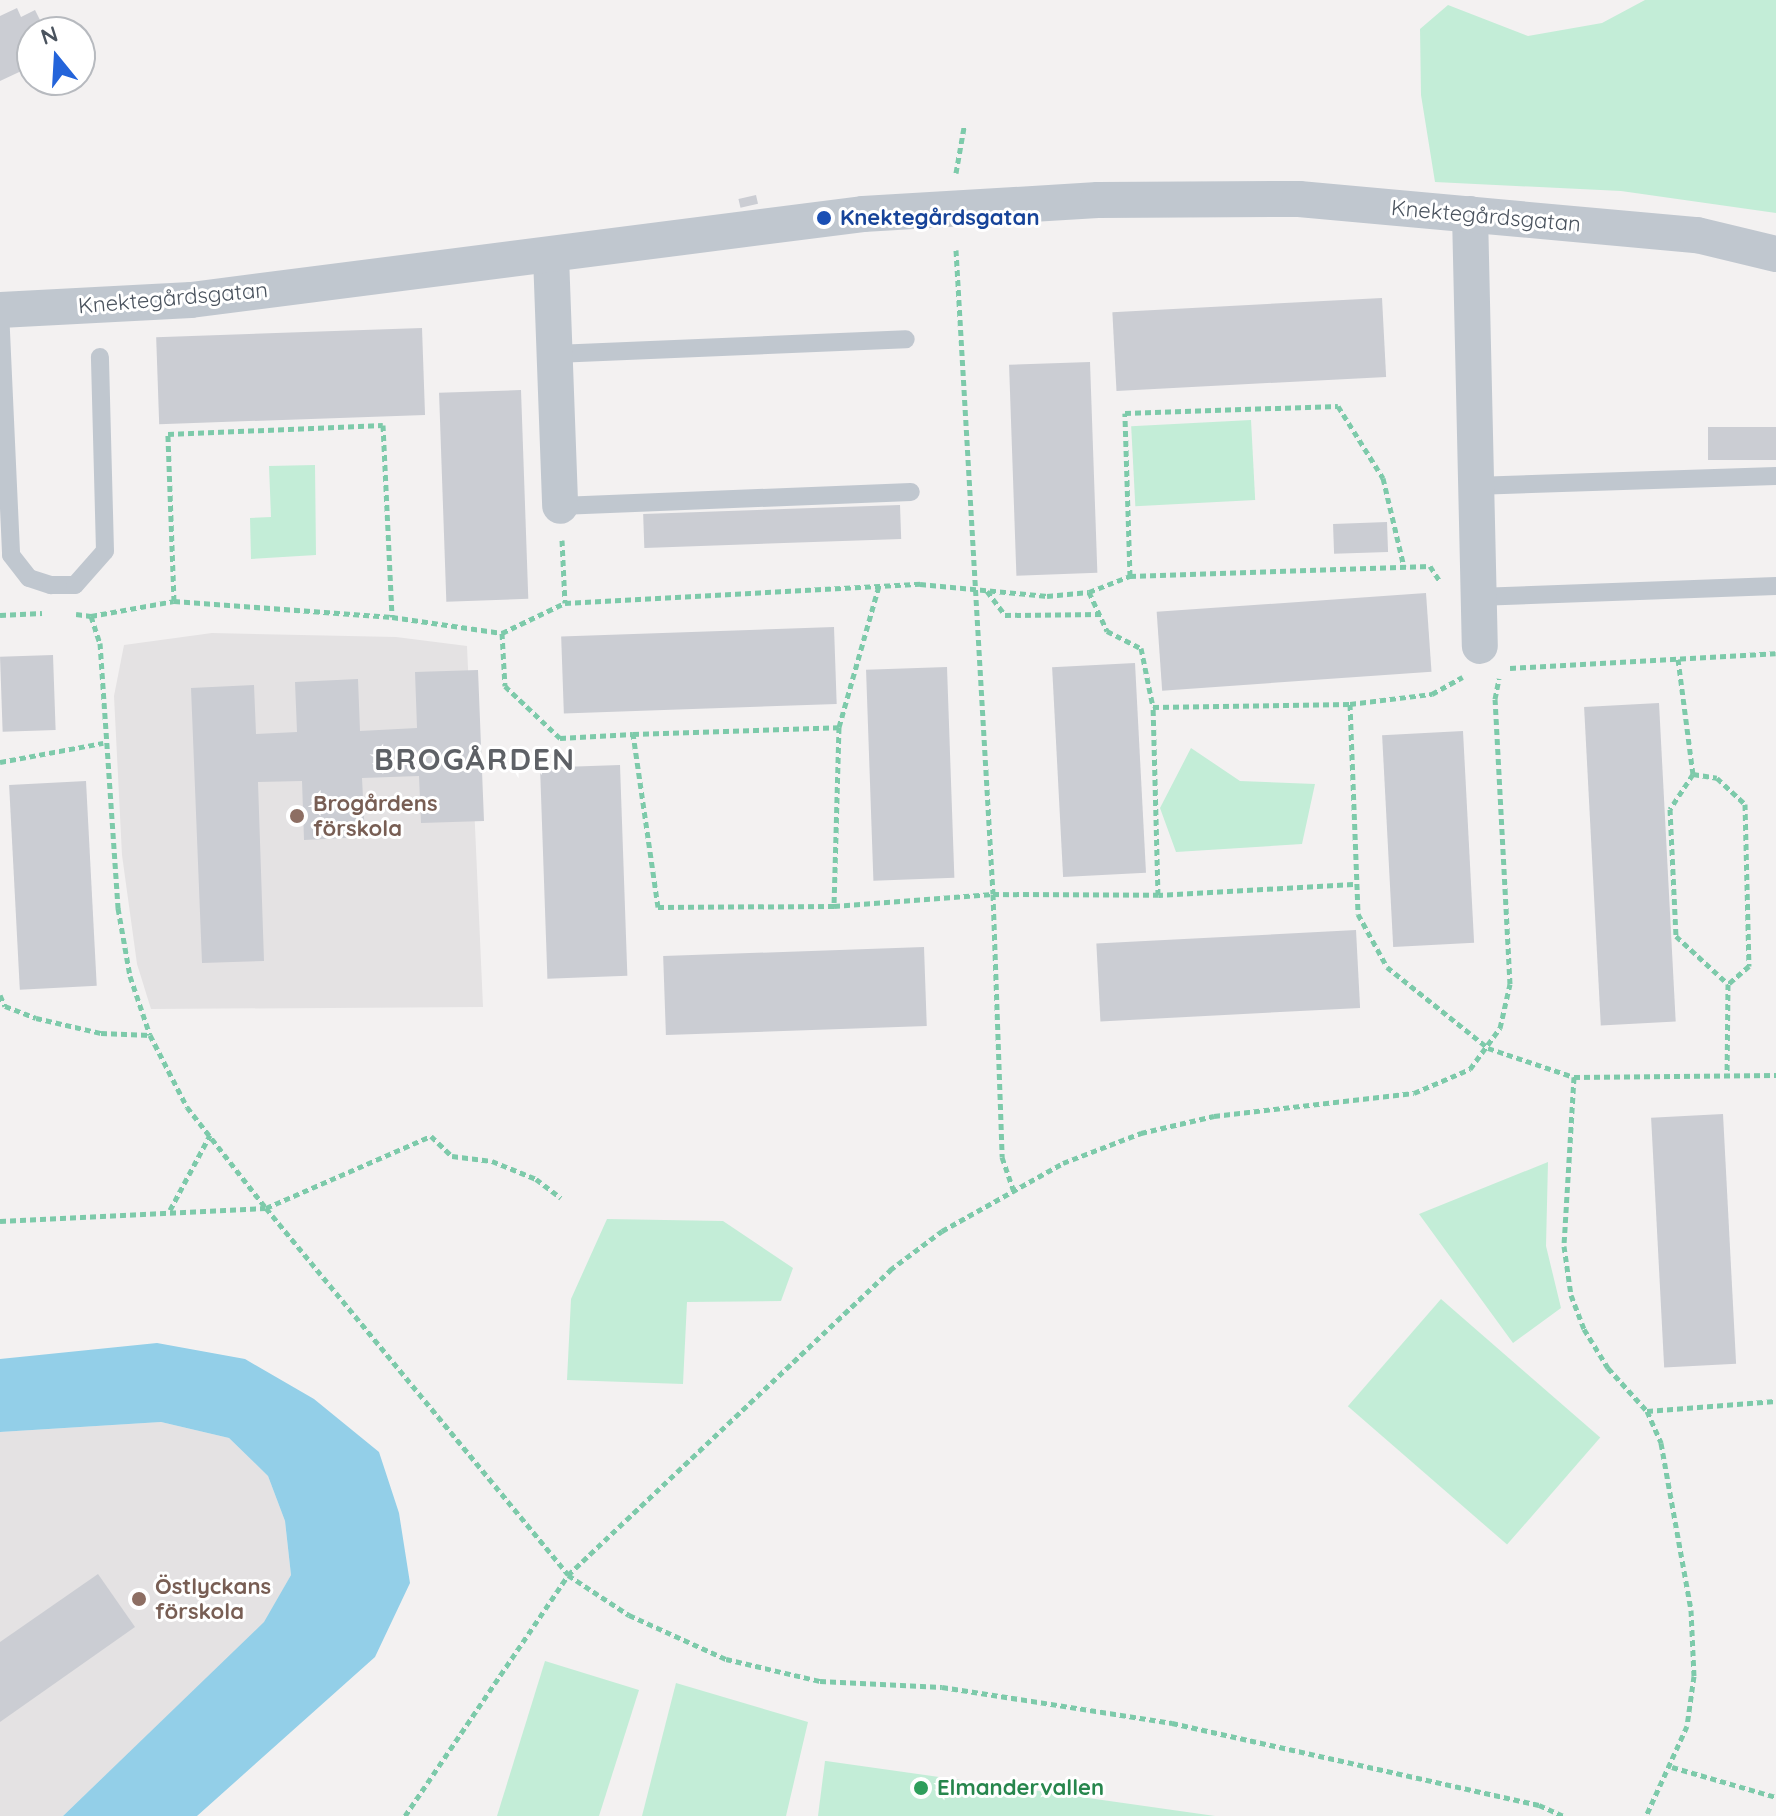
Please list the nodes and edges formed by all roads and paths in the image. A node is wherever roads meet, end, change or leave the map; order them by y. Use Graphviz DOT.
graph roads {
  1 [pos="964,127"];
  2 [pos="955,181"];
  3 [pos="1470,214"];
  4 [pos="956,250"];
  5 [pos="1776,254"];
  6 [pos="551,256"];
  7 [pos="0,310"];
  8 [pos="906,339"];
  9 [pos="555,354"];
  10 [pos="100,357"];
  11 [pos="1776,476"];
  12 [pos="1474,486"];
  13 [pos="911,492"];
  14 [pos="560,506"];
  15 [pos="6,556"];
  16 [pos="1404,567"];
  17 [pos="1130,576"];
  18 [pos="879,586"];
  19 [pos="976,586"];
  20 [pos="1776,586"];
  21 [pos="987,591"];
  22 [pos="1089,592"];
  23 [pos="1440,592"];
  24 [pos="1477,597"];
  25 [pos="174,601"];
  26 [pos="565,603"];
  27 [pos="60,612"];
  28 [pos="45,613"];
  29 [pos="1101,614"];
  30 [pos="0,615"];
  31 [pos="91,616"];
  32 [pos="392,617"];
  33 [pos="502,633"];
  34 [pos="1776,653"];
  35 [pos="1678,659"];
  36 [pos="1475,660"];
  37 [pos="1350,704"];
  38 [pos="1153,707"];
  39 [pos="839,727"];
  40 [pos="633,734"];
  41 [pos="103,743"];
  42 [pos="0,762"];
  43 [pos="1693,774"];
  44 [pos="1353,884"];
  45 [pos="993,894"];
  46 [pos="1158,895"];
  47 [pos="834,906"];
  48 [pos="1728,984"];
  49 [pos="0,995"];
  50 [pos="150,1035"];
  51 [pos="1488,1048"];
  52 [pos="1776,1075"];
  53 [pos="1727,1076"];
  54 [pos="1574,1077"];
  55 [pos="210,1135"];
  56 [pos="1013,1189"];
  57 [pos="561,1198"];
  58 [pos="266,1208"];
  59 [pos="169,1211"];
  60 [pos="0,1221"];
  61 [pos="1776,1401"];
  62 [pos="1647,1411"];
  63 [pos="568,1575"];
  64 [pos="1672,1767"];
  65 [pos="1776,1797"];
  66 [pos="405,1816"];
  67 [pos="1564,1816"];
  68 [pos="1646,1816"];
  1 -- 2 [label="path"];
  3 -- 5 [label="street, Knektegårdsgatan"];
  3 -- 6 [label="street, Knektegårdsgatan"];
  3 -- 12 [label="street"];
  4 -- 19 [label="path"];
  6 -- 7 [label="street, Knektegårdsgatan"];
  6 -- 9 [label="street"];
  7 -- 15 [label="lane"];
  8 -- 9 [label="lane"];
  9 -- 14 [label="street"];
  10 -- 15 [label="lane"];
  11 -- 12 [label="lane"];
  12 -- 24 [label="street"];
  13 -- 14 [label="lane"];
  14 -- 26 [label="path"];
  16 -- 17 [label="path"];
  16 -- 17 [label="path"];
  16 -- 23 [label="path"];
  17 -- 22 [label="path"];
  18 -- 19 [label="path"];
  18 -- 26 [label="path"];
  18 -- 39 [label="path"];
  19 -- 21 [label="path"];
  19 -- 45 [label="path"];
  20 -- 24 [label="lane"];
  21 -- 22 [label="path"];
  21 -- 29 [label="path"];
  22 -- 29 [label="path"];
  24 -- 36 [label="street"];
  25 -- 31 [label="path"];
  25 -- 32 [label="path"];
  25 -- 32 [label="path"];
  26 -- 33 [label="path"];
  27 -- 31 [label="path"];
  28 -- 30 [label="path"];
  29 -- 38 [label="path"];
  31 -- 41 [label="path"];
  32 -- 33 [label="path"];
  33 -- 40 [label="path"];
  34 -- 35 [label="path"];
  35 -- 43 [label="path"];
  35 -- 51 [label="path"];
  36 -- 37 [label="path"];
  37 -- 38 [label="path"];
  37 -- 44 [label="path"];
  38 -- 46 [label="path"];
  39 -- 40 [label="path"];
  39 -- 47 [label="path"];
  40 -- 47 [label="path"];
  41 -- 42 [label="path"];
  41 -- 50 [label="path"];
  43 -- 48 [label="path"];
  43 -- 48 [label="path"];
  44 -- 46 [label="path"];
  44 -- 51 [label="path"];
  45 -- 46 [label="path"];
  45 -- 47 [label="path"];
  45 -- 56 [label="path"];
  48 -- 53 [label="path"];
  49 -- 50 [label="path"];
  50 -- 55 [label="path"];
  51 -- 54 [label="path"];
  51 -- 56 [label="path"];
  52 -- 53 [label="path"];
  53 -- 54 [label="path"];
  54 -- 62 [label="path"];
  55 -- 58 [label="path"];
  55 -- 59 [label="path"];
  56 -- 63 [label="path"];
  57 -- 58 [label="path"];
  58 -- 59 [label="path"];
  58 -- 63 [label="path"];
  59 -- 60 [label="path"];
  61 -- 62 [label="path"];
  62 -- 64 [label="path"];
  63 -- 66 [label="path"];
  63 -- 67 [label="path"];
  64 -- 65 [label="path"];
  64 -- 68 [label="path"];
}
